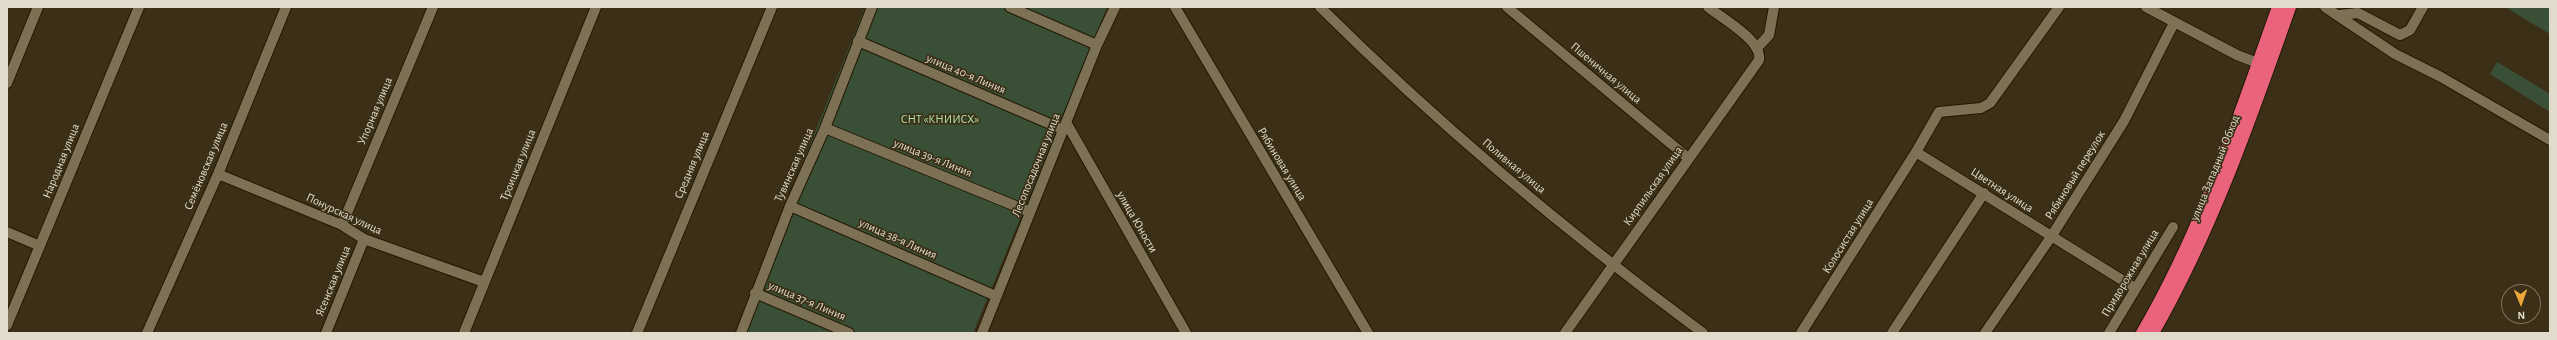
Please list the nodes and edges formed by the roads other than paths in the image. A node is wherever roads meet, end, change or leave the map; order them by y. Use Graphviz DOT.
graph roads {
  1 [pos="38,7"];
  2 [pos="139,7"];
  3 [pos="286,7"];
  4 [pos="432,7"];
  5 [pos="596,7"];
  6 [pos="772,7"];
  7 [pos="872,7"];
  8 [pos="1010,7"];
  9 [pos="1115,7"];
  10 [pos="1175,7"];
  11 [pos="1320,7"];
  12 [pos="1507,7"];
  13 [pos="1708,7"];
  14 [pos="1774,7"];
  15 [pos="2059,7"];
  16 [pos="2146,7"];
  17 [pos="2278,7"];
  18 [pos="2290,7"];
  19 [pos="2325,7"];
  20 [pos="2423,7"];
  21 [pos="2339,15"];
  22 [pos="2174,23"];
  23 [pos="858,41"];
  24 [pos="1097,45"];
  25 [pos="1759,50"];
  26 [pos="2258,63"];
  27 [pos="7,83"];
  28 [pos="1065,127"];
  29 [pos="825,128"];
  30 [pos="2550,140"];
  31 [pos="1916,152"];
  32 [pos="1688,158"];
  33 [pos="218,174"];
  34 [pos="1984,193"];
  35 [pos="790,206"];
  36 [pos="1030,212"];
  37 [pos="342,225"];
  38 [pos="2173,227"];
  39 [pos="7,232"];
  40 [pos="2051,237"];
  41 [pos="364,240"];
  42 [pos="40,246"];
  43 [pos="1613,266"];
  44 [pos="484,282"];
  45 [pos="2135,288"];
  46 [pos="755,293"];
  47 [pos="996,296"];
  48 [pos="7,325"];
  49 [pos="147,333"];
  50 [pos="326,333"];
  51 [pos="464,333"];
  52 [pos="637,333"];
  53 [pos="741,333"];
  54 [pos="849,333"];
  55 [pos="982,333"];
  56 [pos="1186,333"];
  57 [pos="1368,333"];
  58 [pos="1565,333"];
  59 [pos="1703,333"];
  60 [pos="1801,333"];
  61 [pos="1892,333"];
  62 [pos="1985,333"];
  63 [pos="2109,333"];
  64 [pos="2142,333"];
  65 [pos="2153,333"];
  1 -- 27 [label="street"];
  2 -- 42 [label="street, Народная улица"];
  3 -- 33 [label="street, Семёновская улица"];
  4 -- 37 [label="street, Упорная улица"];
  5 -- 44 [label="street, Троицкая улица"];
  6 -- 52 [label="street, Средняя улица"];
  7 -- 23 [label="street, Тувинская улица"];
  8 -- 24 [label="street"];
  9 -- 24 [label="street, Лесопосадочная улица"];
  10 -- 57 [label="street, Рябиновая улица"];
  11 -- 43 [label="street, Поливная улица"];
  12 -- 32 [label="street, Пшеничная улица"];
  13 -- 25 [label="street"];
  14 -- 25 [label="street, Кирпильская улица"];
  15 -- 31 [label="street, Колосистая улица"];
  16 -- 22 [label="street"];
  17 -- 26 [label="highway, улица Западный Обход"];
  18 -- 65 [label="highway, улица Западный Обход"];
  19 -- 21 [label="street"];
  20 -- 21 [label="street"];
  21 -- 30 [label="street"];
  22 -- 26 [label="street"];
  22 -- 40 [label="street, Рябиновый переулок"];
  23 -- 28 [label="street, улица 40-я Линия"];
  23 -- 29 [label="street, Тувинская улица"];
  24 -- 28 [label="street, Лесопосадочная улица"];
  25 -- 32 [label="street, Кирпильская улица"];
  26 -- 64 [label="highway, улица Западный Обход"];
  28 -- 36 [label="street, Лесопосадочная улица"];
  28 -- 56 [label="street, улица Юности"];
  29 -- 35 [label="street, Тувинская улица"];
  29 -- 36 [label="street, улица 39-я Линия"];
  31 -- 34 [label="street, Цветная улица"];
  31 -- 60 [label="street, Колосистая улица"];
  32 -- 43 [label="street, Кирпильская улица"];
  33 -- 37 [label="street, Понурская улица"];
  33 -- 49 [label="street, Семёновская улица"];
  34 -- 40 [label="street, Цветная улица"];
  34 -- 61 [label="street"];
  35 -- 46 [label="street, Тувинская улица"];
  35 -- 47 [label="street, улица 38-я Линия"];
  36 -- 47 [label="street, Лесопосадочная улица"];
  37 -- 41 [label="street, Понурская улица"];
  38 -- 45 [label="street, Придорожная улица"];
  39 -- 42 [label="street"];
  40 -- 45 [label="street, Цветная улица"];
  40 -- 62 [label="street, Рябиновый переулок"];
  41 -- 44 [label="street, Понурская улица"];
  41 -- 50 [label="street, Ясенская улица"];
  42 -- 48 [label="street, Народная улица"];
  43 -- 58 [label="street, Кирпильская улица"];
  43 -- 59 [label="street, Поливная улица"];
  44 -- 51 [label="street, Троицкая улица"];
  45 -- 63 [label="street, Придорожная улица"];
  46 -- 53 [label="street, Тувинская улица"];
  46 -- 54 [label="street, улица 37-я Линия"];
  47 -- 55 [label="street, Лесопосадочная улица"];
}
